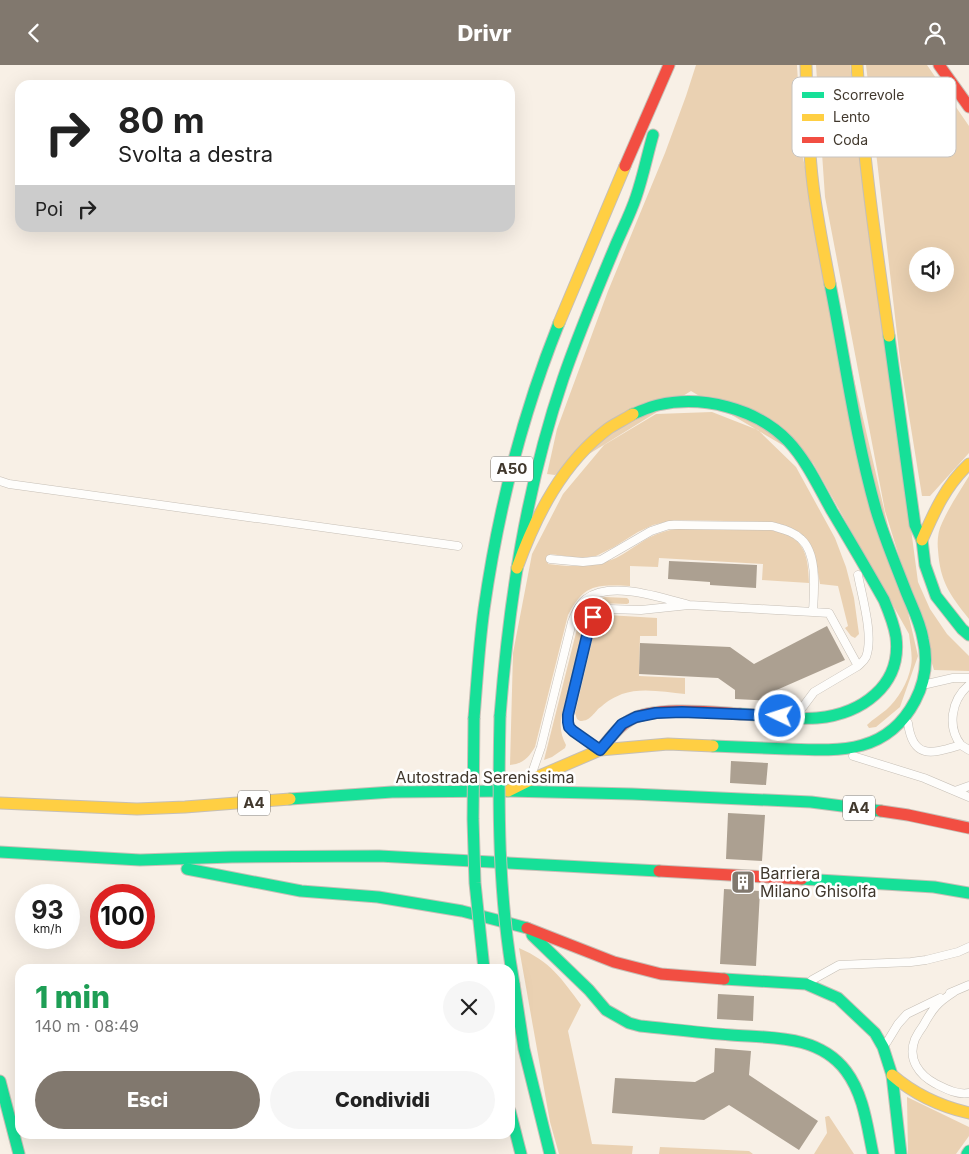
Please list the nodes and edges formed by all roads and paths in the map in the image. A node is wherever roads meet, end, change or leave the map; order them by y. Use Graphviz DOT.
graph roads {
  1 [pos="670,65"];
  2 [pos="939,65"];
  3 [pos="948,77"];
  4 [pos="956,89"];
  5 [pos="969,107"];
  6 [pos="810,157"];
  7 [pos="865,157"];
  8 [pos="969,464"];
  9 [pos="0,481"];
  10 [pos="922,540"];
  11 [pos="851,544"];
  12 [pos="458,546"];
  13 [pos="550,559"];
  14 [pos="517,568"];
  15 [pos="690,605"];
  16 [pos="813,612"];
  17 [pos="969,635"];
  18 [pos="858,666"];
  19 [pos="969,678"];
  20 [pos="969,685"];
  21 [pos="921,686"];
  22 [pos="906,714"];
  23 [pos="795,717"];
  24 [pos="961,745"];
  25 [pos="600,750"];
  26 [pos="826,750"];
  27 [pos="969,750"];
  28 [pos="530,780"];
  29 [pos="969,786"];
  30 [pos="508,791"];
  31 [pos="955,791"];
  32 [pos="969,797"];
  33 [pos="0,803"];
  34 [pos="969,828"];
  35 [pos="0,852"];
  36 [pos="140,860"];
  37 [pos="969,893"];
  38 [pos="522,926"];
  39 [pos="969,947"];
  40 [pos="483,964"];
  41 [pos="511,964"];
  42 [pos="806,983"];
  43 [pos="969,985"];
  44 [pos="515,990"];
  45 [pos="954,992"];
  46 [pos="884,1047"];
  47 [pos="892,1075"];
  48 [pos="0,1081"];
  49 [pos="969,1093"];
  50 [pos="969,1113"];
  51 [pos="515,1131"];
  52 [pos="15,1136"];
  53 [pos="16,1139"];
  54 [pos="969,1151"];
  55 [pos="20,1154"];
  56 [pos="521,1154"];
  57 [pos="550,1154"];
  58 [pos="873,1154"];
  59 [pos="901,1154"];
  60 [pos="966,1154"];
  1 -- 14 [label="main road"];
  1 -- 40 [label="main road, A50, bridge"];
  2 -- 3 [label="main road"];
  4 -- 5 [label="main road"];
  6 -- 21 [label="main road"];
  7 -- 10 [label="main road"];
  8 -- 10 [label="main road"];
  9 -- 12 [label="lane"];
  10 -- 17 [label="main road"];
  11 -- 14 [label="main road"];
  11 -- 18 [label="lane"];
  11 -- 23 [label="main road"];
  13 -- 16 [label="lane"];
  14 -- 41 [label="main road, bridge"];
  15 -- 16 [label="lane"];
  15 -- 25 [label="lane"];
  15 -- 28 [label="lane"];
  16 -- 18 [label="lane"];
  18 -- 23 [label="lane"];
  19 -- 21 [label="lane"];
  20 -- 24 [label="lane"];
  21 -- 22 [label="main road"];
  22 -- 24 [label="lane"];
  22 -- 26 [label="main road"];
  23 -- 25 [label="main road"];
  24 -- 27 [label="lane"];
  25 -- 26 [label="main road"];
  25 -- 28 [label="main road"];
  26 -- 31 [label="lane"];
  28 -- 30 [label="main road"];
  29 -- 31 [label="lane"];
  30 -- 33 [label="main road, Autostrada Serenissima / A4"];
  30 -- 34 [label="main road, Autostrada Serenissima / A4"];
  31 -- 32 [label="lane"];
  35 -- 36 [label="main road"];
  36 -- 37 [label="main road"];
  36 -- 38 [label="main road"];
  38 -- 42 [label="main road"];
  38 -- 58 [label="main road"];
  39 -- 42 [label="lane"];
  42 -- 46 [label="main road"];
  43 -- 45 [label="lane"];
  44 -- 57 [label="main road, bridge"];
  45 -- 46 [label="lane"];
  45 -- 49 [label="lane"];
  46 -- 47 [label="main road"];
  47 -- 50 [label="main road"];
  47 -- 59 [label="main road"];
  48 -- 52 [label="main road"];
  51 -- 56 [label="main road"];
  53 -- 55 [label="main road"];
  54 -- 60 [label="main road"];
}
